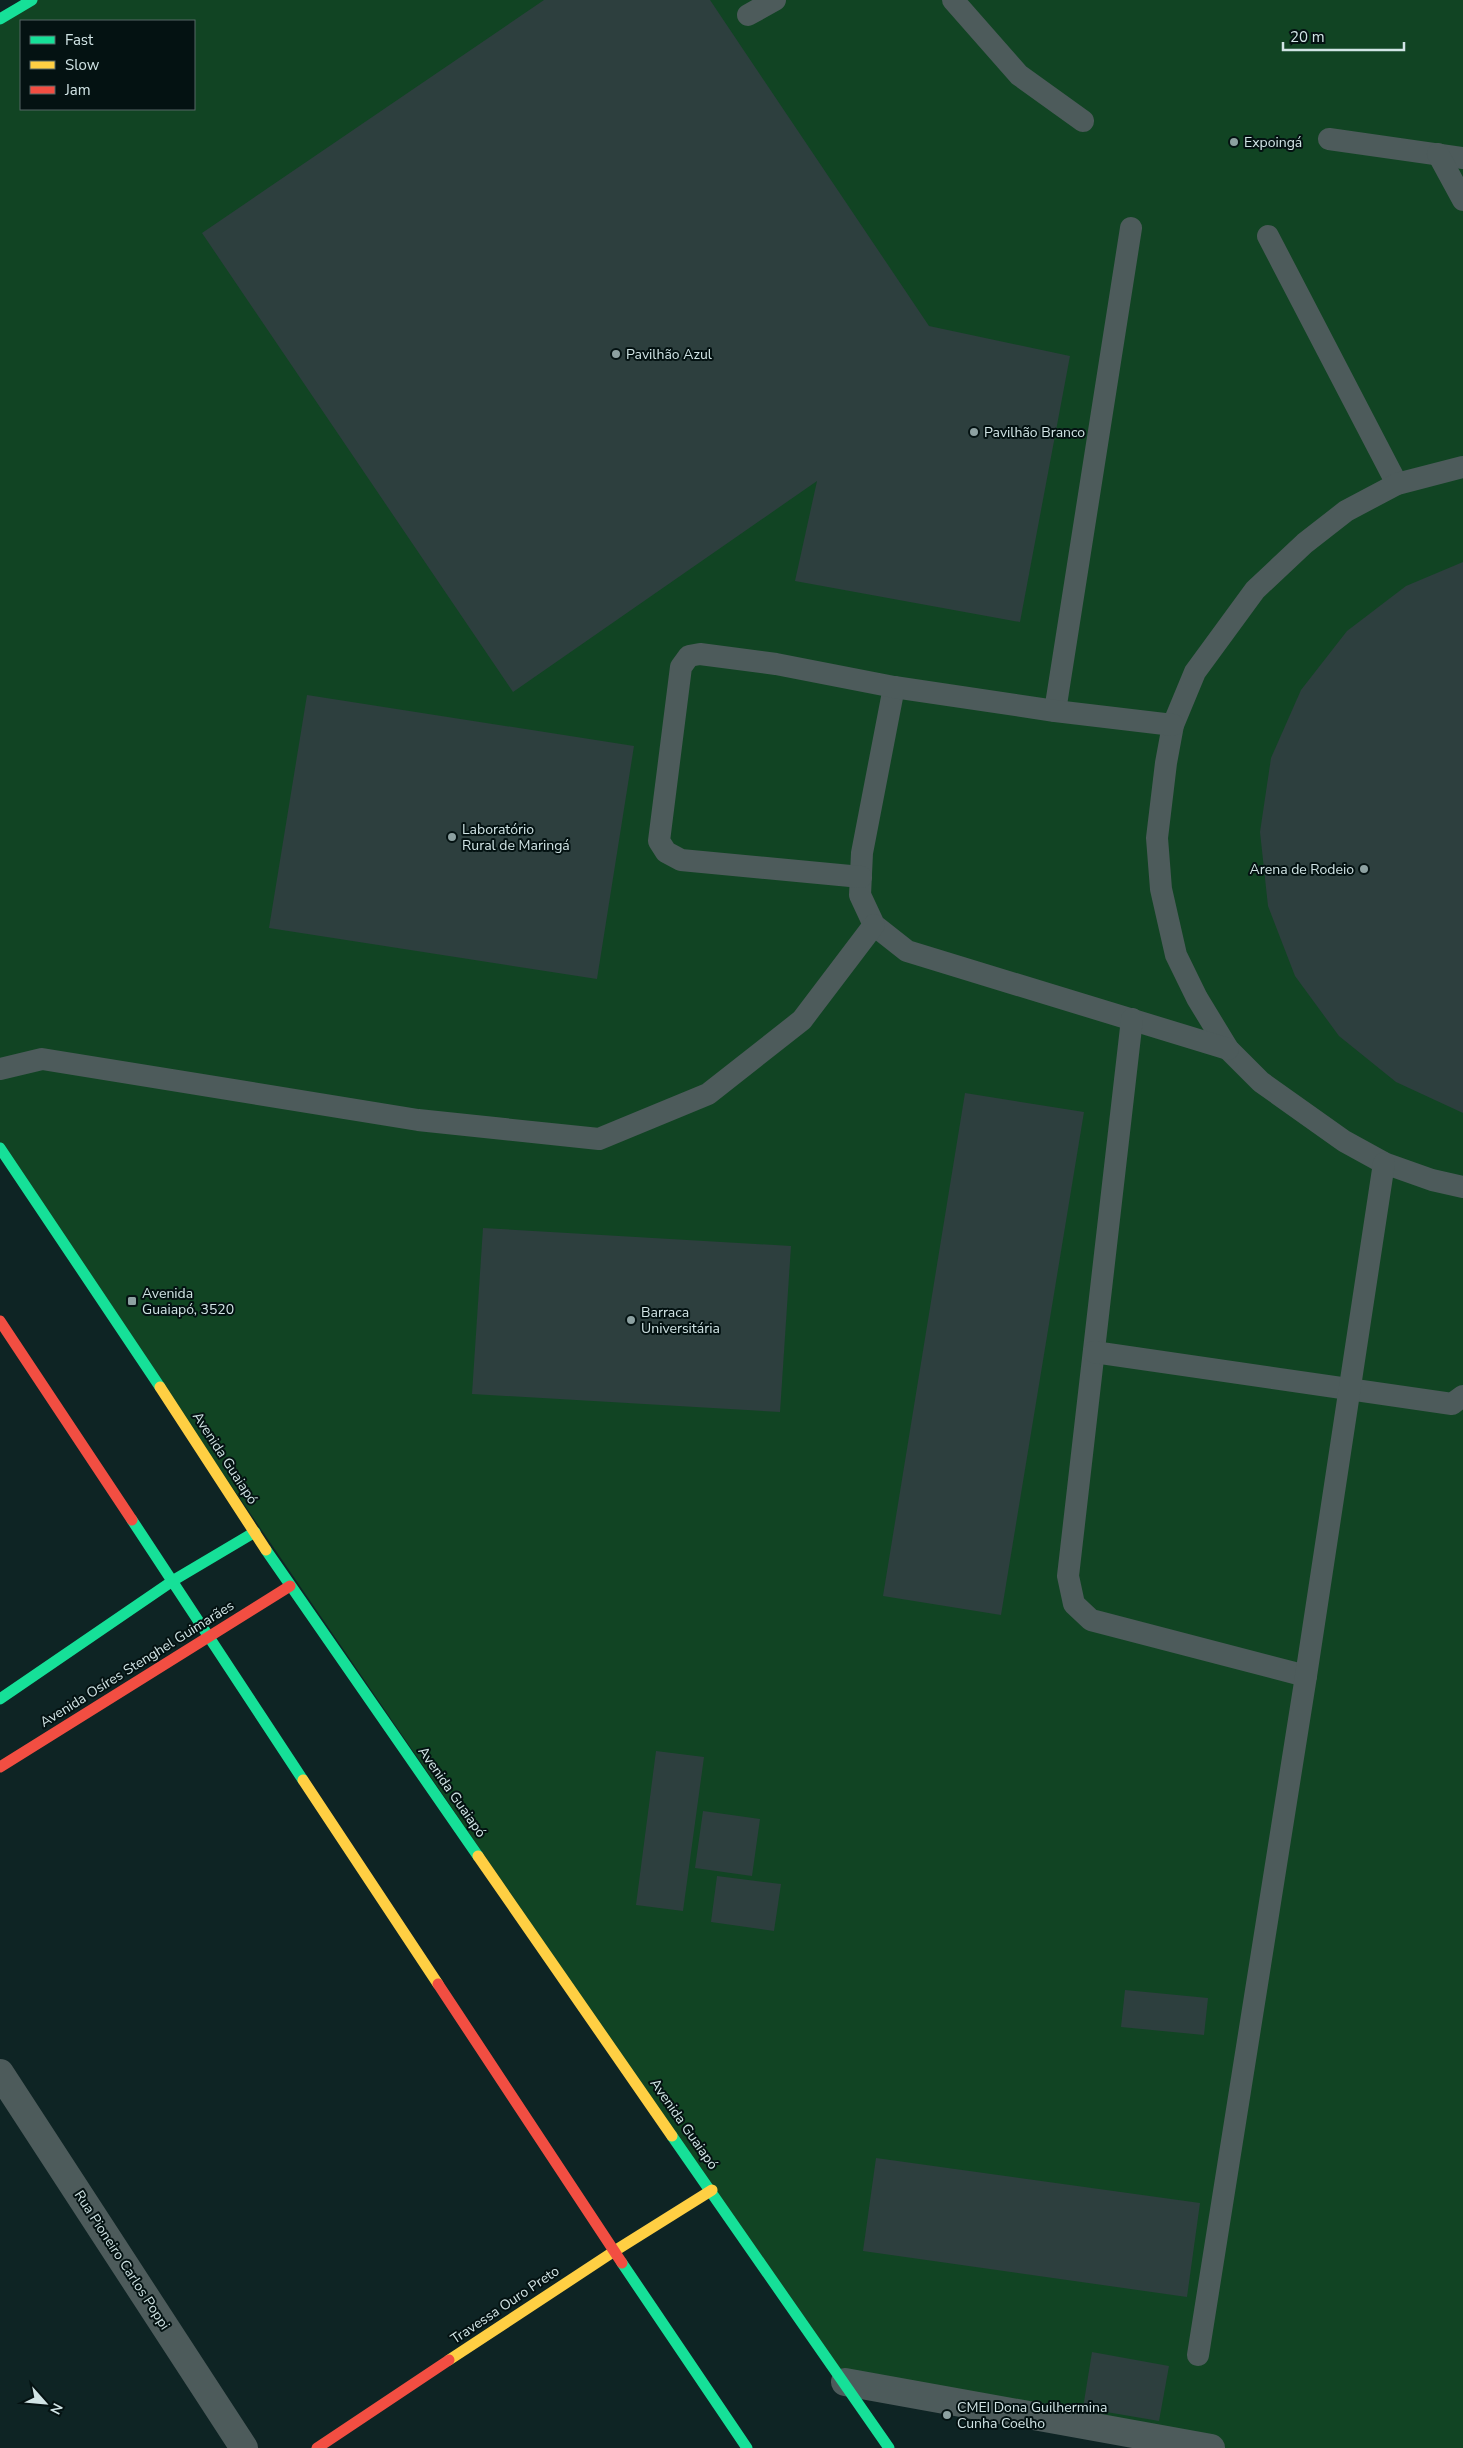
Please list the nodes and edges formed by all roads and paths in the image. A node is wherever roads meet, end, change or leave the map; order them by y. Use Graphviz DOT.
graph roads {
  1 [pos="32,0"];
  2 [pos="775,0"];
  3 [pos="952,0"];
  4 [pos="748,14"];
  5 [pos="0,19"];
  6 [pos="1083,121"];
  7 [pos="1329,139"];
  8 [pos="1438,154"];
  9 [pos="1463,158"];
  10 [pos="1463,200"];
  11 [pos="1132,228"];
  12 [pos="1268,236"];
  13 [pos="1463,467"];
  14 [pos="1397,484"];
  15 [pos="894,687"];
  16 [pos="1055,711"];
  17 [pos="1173,725"];
  18 [pos="861,877"];
  19 [pos="874,925"];
  20 [pos="1132,1019"];
  21 [pos="1228,1048"];
  22 [pos="0,1069"];
  23 [pos="0,1148"];
  24 [pos="1384,1162"];
  25 [pos="1463,1187"];
  26 [pos="0,1321"];
  27 [pos="1094,1352"];
  28 [pos="1349,1388"];
  29 [pos="1463,1396"];
  30 [pos="255,1532"];
  31 [pos="174,1580"];
  32 [pos="290,1586"];
  33 [pos="211,1636"];
  34 [pos="1306,1676"];
  35 [pos="0,1699"];
  36 [pos="0,1767"];
  37 [pos="0,2073"];
  38 [pos="712,2190"];
  39 [pos="613,2252"];
  40 [pos="1198,2355"];
  41 [pos="845,2382"];
  42 [pos="244,2448"];
  43 [pos="317,2448"];
  44 [pos="747,2448"];
  45 [pos="889,2448"];
  46 [pos="1211,2448"];
  1 -- 5 [label="main road"];
  2 -- 4 [label="lane"];
  3 -- 6 [label="lane"];
  7 -- 8 [label="lane"];
  8 -- 9 [label="lane"];
  8 -- 10 [label="lane"];
  11 -- 16 [label="lane"];
  12 -- 14 [label="lane"];
  13 -- 14 [label="lane"];
  14 -- 17 [label="lane"];
  15 -- 16 [label="lane"];
  15 -- 18 [label="lane"];
  15 -- 18 [label="lane"];
  16 -- 17 [label="lane"];
  17 -- 21 [label="lane"];
  18 -- 19 [label="lane"];
  19 -- 20 [label="lane"];
  19 -- 22 [label="lane"];
  20 -- 21 [label="lane"];
  20 -- 27 [label="lane"];
  21 -- 24 [label="lane"];
  23 -- 30 [label="main road, Avenida Guaiapó"];
  24 -- 25 [label="lane"];
  24 -- 28 [label="lane"];
  26 -- 31 [label="main road"];
  27 -- 28 [label="lane"];
  27 -- 34 [label="lane"];
  28 -- 29 [label="lane"];
  28 -- 34 [label="lane"];
  30 -- 31 [label="main road"];
  30 -- 32 [label="main road, Avenida Guaiapó"];
  31 -- 33 [label="main road"];
  31 -- 35 [label="main road"];
  32 -- 33 [label="main road, Avenida Osíres Stenghel Guimarães"];
  32 -- 38 [label="main road, Avenida Guaiapó"];
  33 -- 36 [label="main road, Avenida Osíres Stenghel Guimarães"];
  33 -- 39 [label="main road"];
  34 -- 40 [label="lane"];
  37 -- 42 [label="street, Rua Pioneiro Carlos Poppi"];
  38 -- 39 [label="main road, Travessa Ouro Preto"];
  38 -- 41 [label="main road, Avenida Guaiapó"];
  39 -- 43 [label="main road, Travessa Ouro Preto"];
  39 -- 44 [label="main road"];
  41 -- 45 [label="main road, Avenida Guaiapó"];
  41 -- 46 [label="street"];
}
